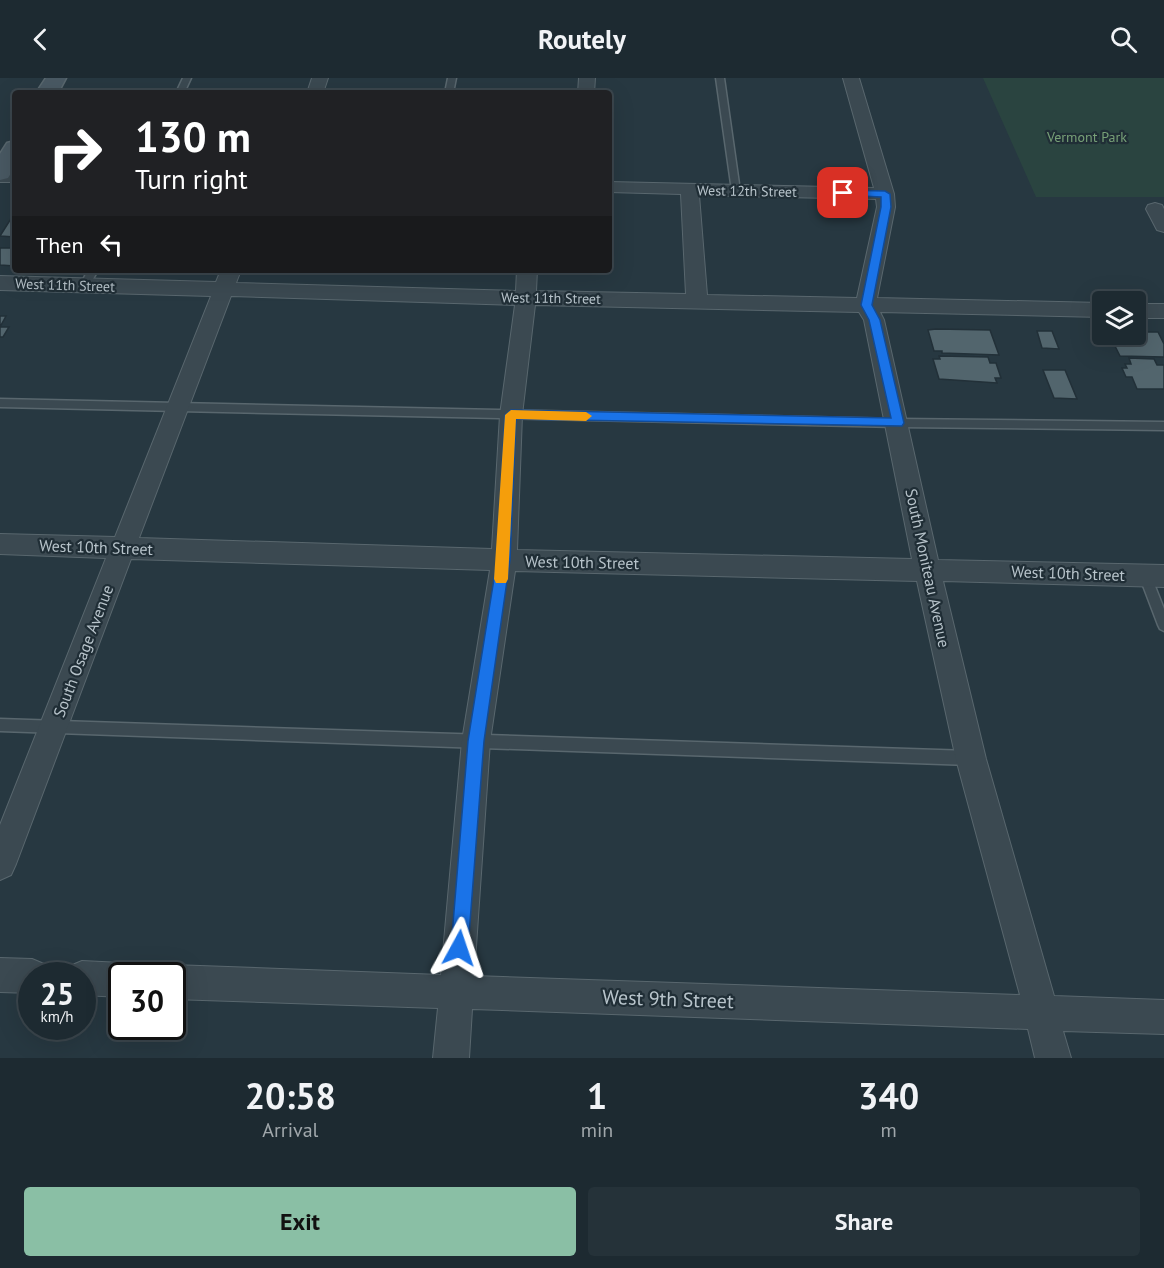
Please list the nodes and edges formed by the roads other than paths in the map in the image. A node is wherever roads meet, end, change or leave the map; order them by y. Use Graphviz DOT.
graph roads {
  1 [pos="720,78"];
  2 [pos="851,78"];
  3 [pos="12,153"];
  4 [pos="0,175"];
  5 [pos="612,187"];
  6 [pos="690,189"];
  7 [pos="736,190"];
  8 [pos="885,194"];
  9 [pos="1155,210"];
  10 [pos="1164,226"];
  11 [pos="527,273"];
  12 [pos="89,278"];
  13 [pos="228,279"];
  14 [pos="0,283"];
  15 [pos="526,298"];
  16 [pos="697,301"];
  17 [pos="866,305"];
  18 [pos="1092,310"];
  19 [pos="1146,311"];
  20 [pos="1164,311"];
  21 [pos="0,403"];
  22 [pos="178,407"];
  23 [pos="511,415"];
  24 [pos="898,423"];
  25 [pos="1164,426"];
  26 [pos="0,544"];
  27 [pos="123,548"];
  28 [pos="504,560"];
  29 [pos="927,569"];
  30 [pos="1154,576"];
  31 [pos="1164,625"];
  32 [pos="0,725"];
  33 [pos="53,727"];
  34 [pos="476,741"];
  35 [pos="971,758"];
  36 [pos="0,864"];
  37 [pos="0,975"];
  38 [pos="18,976"];
  39 [pos="186,982"];
  40 [pos="456,992"];
  41 [pos="1042,1013"];
  42 [pos="1164,1017"];
  43 [pos="450,1058"];
  44 [pos="1053,1058"];
  1 -- 7 [label="lane"];
  2 -- 8 [label="street"];
  3 -- 4 [label="main road"];
  5 -- 6 [label="street, West 12th Street"];
  6 -- 7 [label="street, West 12th Street"];
  6 -- 16 [label="street"];
  7 -- 8 [label="street, West 12th Street"];
  8 -- 17 [label="street"];
  9 -- 10 [label="street"];
  11 -- 15 [label="street"];
  12 -- 13 [label="street, West 11th Street"];
  12 -- 14 [label="street, West 11th Street"];
  13 -- 15 [label="street, West 11th Street"];
  13 -- 22 [label="street, South Osage Avenue"];
  15 -- 16 [label="street, West 11th Street"];
  15 -- 23 [label="street"];
  16 -- 17 [label="street, West 11th Street"];
  17 -- 18 [label="street, West 11th Street"];
  17 -- 24 [label="street, South Moniteau Avenue"];
  19 -- 20 [label="street"];
  21 -- 22 [label="lane"];
  22 -- 23 [label="lane"];
  22 -- 27 [label="street, South Osage Avenue"];
  23 -- 24 [label="lane"];
  23 -- 28 [label="street"];
  24 -- 25 [label="lane"];
  24 -- 29 [label="street, South Moniteau Avenue"];
  26 -- 27 [label="street, West 10th Street"];
  27 -- 28 [label="street, West 10th Street"];
  27 -- 33 [label="street, South Osage Avenue"];
  28 -- 29 [label="street, West 10th Street"];
  28 -- 34 [label="street"];
  29 -- 30 [label="street, West 10th Street"];
  29 -- 35 [label="street, South Moniteau Avenue"];
  30 -- 31 [label="lane"];
  32 -- 33 [label="lane"];
  33 -- 34 [label="lane"];
  33 -- 36 [label="street, South Osage Avenue"];
  34 -- 35 [label="lane"];
  34 -- 40 [label="street"];
  35 -- 41 [label="street, South Moniteau Avenue"];
  37 -- 38 [label="street"];
  39 -- 40 [label="street, West 9th Street"];
  40 -- 41 [label="street, West 9th Street"];
  40 -- 43 [label="street"];
  41 -- 42 [label="street, West 9th Street"];
  41 -- 44 [label="street, South Moniteau Avenue"];
}
